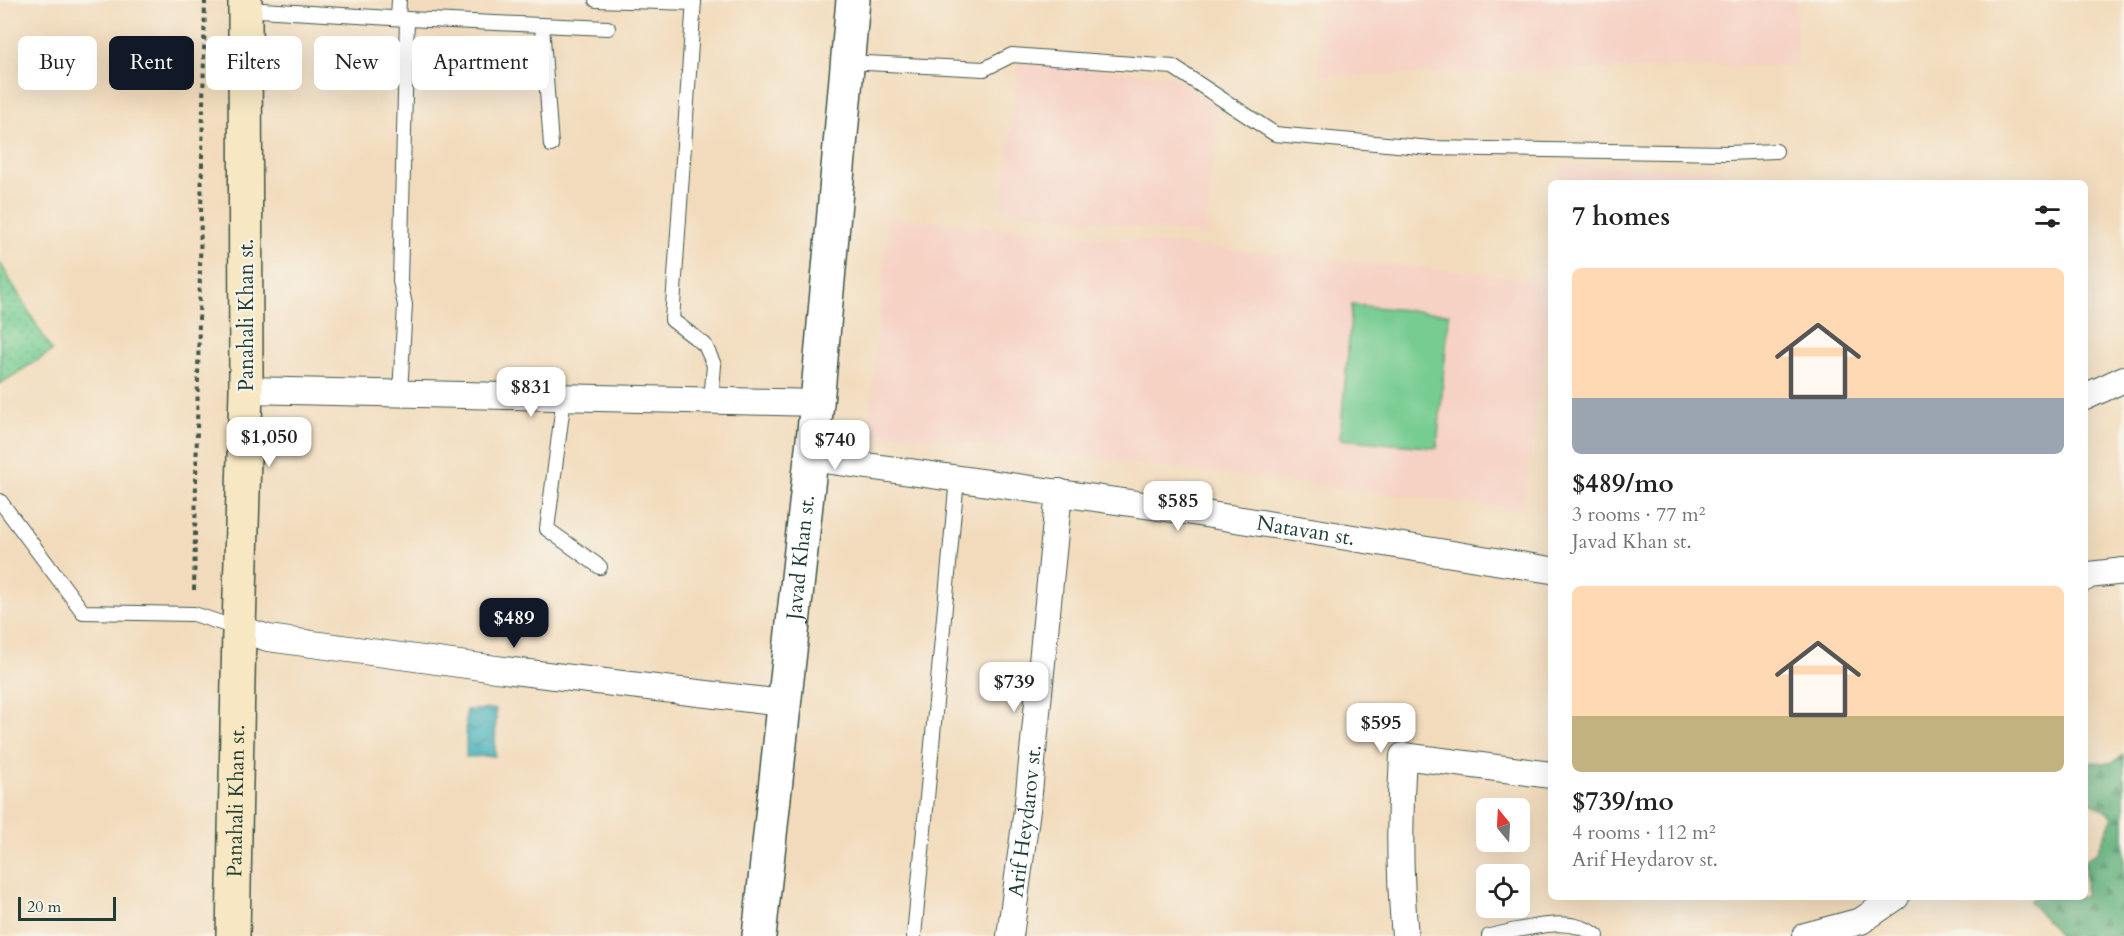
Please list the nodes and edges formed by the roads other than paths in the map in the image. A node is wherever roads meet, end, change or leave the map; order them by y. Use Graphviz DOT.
graph roads {
  1 [pos="399,0"];
  2 [pos="596,0"];
  3 [pos="853,0"];
  4 [pos="694,1"];
  5 [pos="245,4"];
  6 [pos="403,19"];
  7 [pos="542,25"];
  8 [pos="608,28"];
  9 [pos="848,62"];
  10 [pos="551,145"];
  11 [pos="1776,151"];
  12 [pos="2124,379"];
  13 [pos="246,390"];
  14 [pos="400,393"];
  15 [pos="2088,396"];
  16 [pos="564,397"];
  17 [pos="711,401"];
  18 [pos="817,403"];
  19 [pos="810,458"];
  20 [pos="957,479"];
  21 [pos="1059,492"];
  22 [pos="0,501"];
  23 [pos="600,567"];
  24 [pos="1548,570"];
  25 [pos="2124,571"];
  26 [pos="2088,576"];
  27 [pos="239,629"];
  28 [pos="783,703"];
  29 [pos="1548,775"];
  30 [pos="1892,900"];
  31 [pos="233,936"];
  32 [pos="759,936"];
  33 [pos="914,936"];
  34 [pos="1010,936"];
  35 [pos="1405,936"];
  36 [pos="1489,936"];
  37 [pos="1597,936"];
  38 [pos="1805,936"];
  1 -- 6 [label="lane"];
  2 -- 4 [label="lane"];
  3 -- 9 [label="street, Javad Khan st."];
  4 -- 17 [label="lane"];
  5 -- 6 [label="lane"];
  5 -- 13 [label="main road, Panahali Khan st."];
  6 -- 7 [label="lane"];
  6 -- 14 [label="lane"];
  7 -- 8 [label="lane"];
  7 -- 10 [label="lane"];
  9 -- 11 [label="lane"];
  9 -- 18 [label="street, Javad Khan st."];
  12 -- 15 [label="street"];
  13 -- 14 [label="street"];
  13 -- 27 [label="main road, Panahali Khan st."];
  14 -- 16 [label="street"];
  16 -- 17 [label="street"];
  16 -- 23 [label="lane"];
  17 -- 18 [label="street"];
  18 -- 19 [label="street, Javad Khan st."];
  19 -- 20 [label="street, Natavan st."];
  19 -- 28 [label="street, Javad Khan st."];
  20 -- 21 [label="street, Natavan st."];
  20 -- 33 [label="lane"];
  21 -- 24 [label="street, Natavan st."];
  21 -- 34 [label="street, Arif Heydarov st."];
  22 -- 27 [label="lane"];
  25 -- 26 [label="street"];
  27 -- 28 [label="street"];
  27 -- 31 [label="main road, Panahali Khan st."];
  28 -- 32 [label="street, Javad Khan st."];
  29 -- 35 [label="street"];
  30 -- 38 [label="street"];
  36 -- 37 [label="lane"];
}
